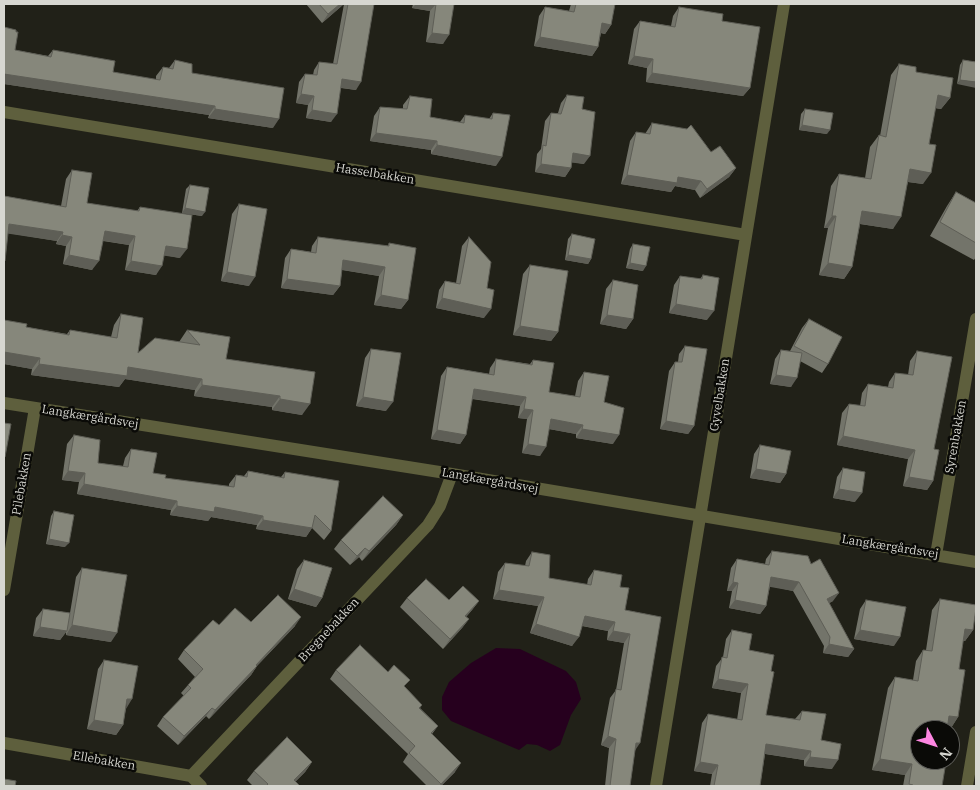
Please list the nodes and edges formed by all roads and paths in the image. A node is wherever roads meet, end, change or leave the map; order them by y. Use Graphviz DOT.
graph roads {
  1 [pos="784,4"];
  2 [pos="4,112"];
  3 [pos="746,235"];
  4 [pos="976,319"];
  5 [pos="4,403"];
  6 [pos="34,408"];
  7 [pos="452,474"];
  8 [pos="701,516"];
  9 [pos="936,555"];
  10 [pos="976,562"];
  11 [pos="4,590"];
  12 [pos="976,732"];
  13 [pos="4,743"];
  14 [pos="191,776"];
  15 [pos="201,786"];
  16 [pos="656,786"];
  17 [pos="967,786"];
  1 -- 3 [label="street, Gyvelbakken"];
  2 -- 3 [label="street, Hasselbakken"];
  3 -- 8 [label="street, Gyvelbakken"];
  4 -- 9 [label="street, Syrenbakken"];
  5 -- 6 [label="street, Langkærgårdsvej"];
  6 -- 7 [label="street, Langkærgårdsvej"];
  6 -- 11 [label="street, Pilebakken"];
  7 -- 8 [label="street, Langkærgårdsvej"];
  7 -- 14 [label="street, Bregnebakken"];
  8 -- 9 [label="street, Langkærgårdsvej"];
  8 -- 16 [label="street, Gyvelbakken"];
  9 -- 10 [label="street, Langkærgårdsvej"];
  12 -- 17 [label="street"];
  13 -- 14 [label="street, Ellebakken"];
  14 -- 15 [label="street"];
}
